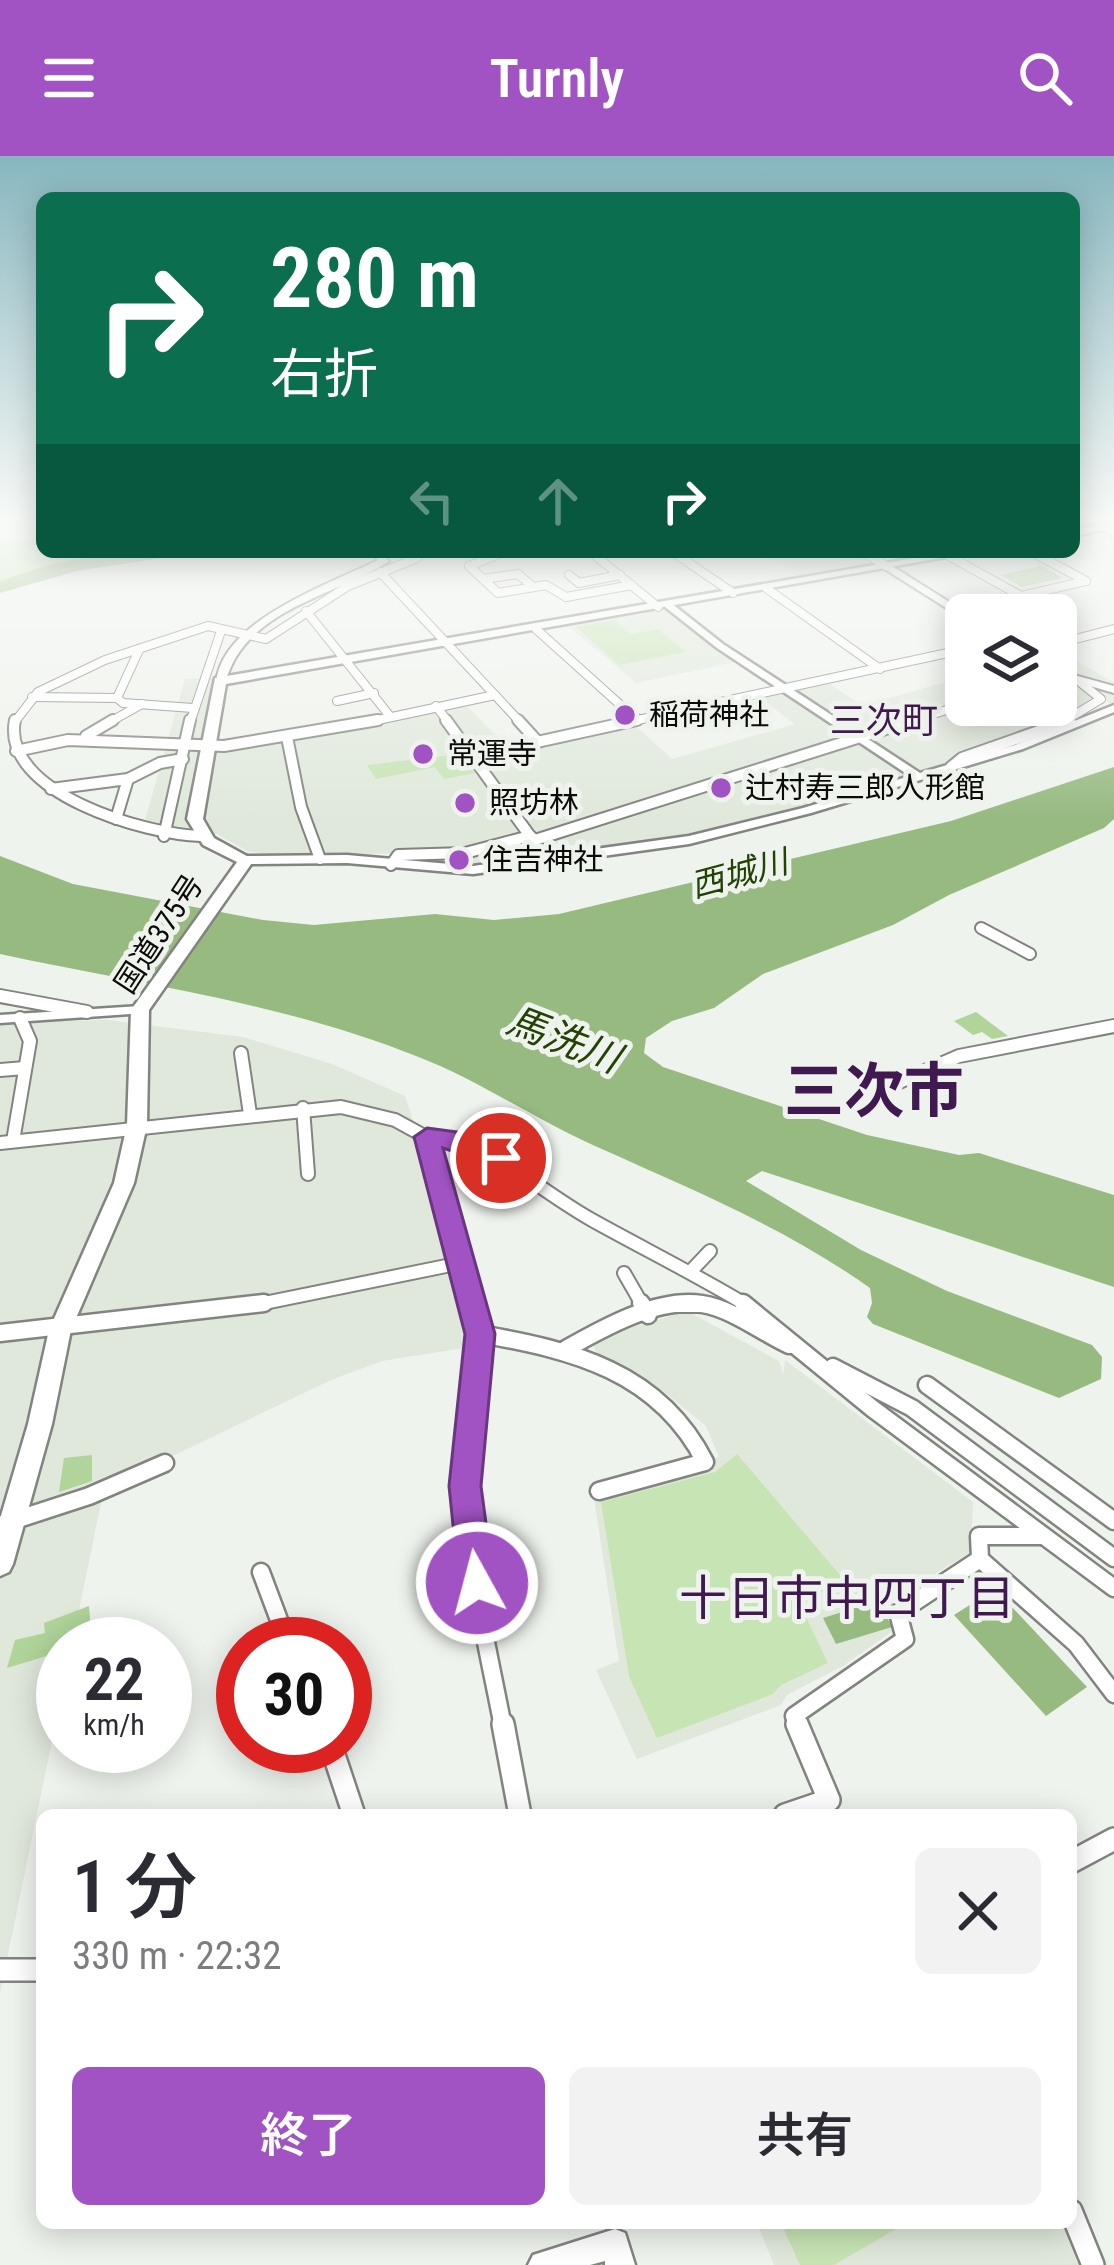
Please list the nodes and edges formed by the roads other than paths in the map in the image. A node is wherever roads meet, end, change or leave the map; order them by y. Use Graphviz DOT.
graph roads {
  1 [pos="270,621"];
  2 [pos="292,621"];
  3 [pos="315,621"];
  4 [pos="429,621"];
  5 [pos="578,621"];
  6 [pos="685,621"];
  7 [pos="813,621"];
  8 [pos="536,629"];
  9 [pos="1114,629"];
  10 [pos="221,631"];
  11 [pos="248,635"];
  12 [pos="1077,639"];
  13 [pos="447,644"];
  14 [pos="139,650"];
  15 [pos="945,654"];
  16 [pos="349,662"];
  17 [pos="880,669"];
  18 [pos="220,681"];
  19 [pos="1077,682"];
  20 [pos="1081,683"];
  21 [pos="787,687"];
  22 [pos="1114,690"];
  23 [pos="374,693"];
  24 [pos="495,695"];
  25 [pos="32,697"];
  26 [pos="117,698"];
  27 [pos="337,701"];
  28 [pos="142,704"];
  29 [pos="436,706"];
  30 [pos="1114,708"];
  31 [pos="193,709"];
  32 [pos="945,711"];
  33 [pos="389,715"];
  34 [pos="636,719"];
  35 [pos="86,736"];
  36 [pos="286,737"];
  37 [pos="859,738"];
  38 [pos="538,742"];
  39 [pos="206,748"];
  40 [pos="16,751"];
  41 [pos="183,754"];
  42 [pos="469,757"];
  43 [pos="951,767"];
  44 [pos="918,777"];
  45 [pos="128,779"];
  46 [pos="50,789"];
  47 [pos="116,819"];
  48 [pos="164,836"];
  49 [pos="200,836"];
  50 [pos="530,836"];
  51 [pos="320,859"];
  52 [pos="243,864"];
  53 [pos="391,865"];
  54 [pos="981,928"];
  55 [pos="1030,954"];
  56 [pos="0,996"];
  57 [pos="144,1004"];
  58 [pos="87,1012"];
  59 [pos="20,1018"];
  60 [pos="0,1019"];
  61 [pos="1114,1025"];
  62 [pos="241,1053"];
  63 [pos="25,1068"];
  64 [pos="0,1070"];
  65 [pos="881,1090"];
  66 [pos="303,1108"];
  67 [pos="250,1114"];
  68 [pos="137,1125"];
  69 [pos="427,1137"];
  70 [pos="6,1142"];
  71 [pos="308,1174"];
  72 [pos="710,1251"];
  73 [pos="461,1263"];
  74 [pos="691,1270"];
  75 [pos="623,1273"];
  76 [pos="647,1315"];
  77 [pos="60,1330"];
  78 [pos="0,1333"];
  79 [pos="480,1334"];
  80 [pos="566,1349"];
  81 [pos="808,1354"];
  82 [pos="927,1384"];
  83 [pos="165,1463"];
  84 [pos="599,1491"];
  85 [pos="1114,1521"];
  86 [pos="6,1523"];
  87 [pos="1046,1537"];
  88 [pos="1114,1558"];
  89 [pos="980,1559"];
  90 [pos="0,1564"];
  91 [pos="261,1572"];
  92 [pos="1114,1588"];
  93 [pos="278,1617"];
  94 [pos="1114,1694"];
  95 [pos="341,1773"];
  96 [pos="352,1809"];
  97 [pos="519,1809"];
  98 [pos="803,1809"];
  99 [pos="1114,1839"];
  100 [pos="1077,1859"];
  101 [pos="0,1970"];
  102 [pos="36,1970"];
  103 [pos="1077,2226"];
  104 [pos="615,2244"];
  105 [pos="543,2265"];
  106 [pos="1093,2265"];
  1 -- 11 [label="main road"];
  2 -- 11 [label="street"];
  3 -- 16 [label="street"];
  4 -- 13 [label="street"];
  5 -- 8 [label="highway"];
  6 -- 21 [label="street"];
  7 -- 17 [label="street"];
  8 -- 13 [label="highway"];
  8 -- 34 [label="street"];
  9 -- 12 [label="street"];
  10 -- 11 [label="street"];
  10 -- 14 [label="street"];
  10 -- 31 [label="street"];
  11 -- 18 [label="main road"];
  13 -- 16 [label="highway"];
  13 -- 24 [label="street"];
  14 -- 25 [label="street"];
  14 -- 26 [label="street"];
  15 -- 17 [label="street"];
  16 -- 18 [label="highway"];
  16 -- 23 [label="street"];
  17 -- 21 [label="street"];
  18 -- 39 [label="highway, 国道375号"];
  19 -- 20 [label="main road"];
  20 -- 22 [label="main road"];
  20 -- 43 [label="street"];
  21 -- 34 [label="street"];
  21 -- 37 [label="street"];
  23 -- 27 [label="street"];
  23 -- 33 [label="street"];
  24 -- 29 [label="street"];
  24 -- 38 [label="street"];
  25 -- 26 [label="street"];
  25 -- 40 [label="street"];
  26 -- 28 [label="street"];
  28 -- 31 [label="street"];
  28 -- 35 [label="street"];
  29 -- 33 [label="street"];
  29 -- 42 [label="street"];
  30 -- 43 [label="street"];
  31 -- 41 [label="street"];
  32 -- 37 [label="street"];
  33 -- 36 [label="street"];
  34 -- 38 [label="street"];
  35 -- 40 [label="street"];
  35 -- 41 [label="street"];
  36 -- 39 [label="street"];
  36 -- 51 [label="street"];
  37 -- 44 [label="street"];
  37 -- 50 [label="street"];
  38 -- 42 [label="street"];
  39 -- 41 [label="street"];
  39 -- 49 [label="highway, 国道375号"];
  40 -- 46 [label="street"];
  41 -- 45 [label="street"];
  41 -- 48 [label="street"];
  42 -- 50 [label="street"];
  43 -- 44 [label="street"];
  44 -- 53 [label="street"];
  45 -- 46 [label="street"];
  45 -- 47 [label="street"];
  46 -- 47 [label="street"];
  47 -- 48 [label="street"];
  48 -- 49 [label="street"];
  49 -- 52 [label="highway, 国道375号"];
  50 -- 53 [label="street"];
  51 -- 52 [label="street"];
  51 -- 53 [label="street"];
  52 -- 57 [label="highway, 国道375号"];
  54 -- 55 [label="street"];
  56 -- 58 [label="street"];
  57 -- 58 [label="street"];
  57 -- 68 [label="highway, 国道375号"];
  58 -- 59 [label="street"];
  59 -- 60 [label="street"];
  59 -- 63 [label="street"];
  61 -- 65 [label="street"];
  62 -- 67 [label="street"];
  63 -- 64 [label="street"];
  63 -- 70 [label="street"];
  66 -- 67 [label="street"];
  66 -- 69 [label="street"];
  66 -- 71 [label="street"];
  67 -- 68 [label="street"];
  68 -- 70 [label="street"];
  68 -- 77 [label="highway, 国道375号"];
  69 -- 73 [label="street"];
  69 -- 74 [label="street"];
  72 -- 74 [label="street"];
  73 -- 77 [label="street"];
  73 -- 79 [label="street"];
  74 -- 81 [label="street"];
  75 -- 76 [label="street"];
  76 -- 80 [label="street"];
  76 -- 81 [label="street"];
  77 -- 78 [label="street"];
  77 -- 86 [label="highway, 国道375号"];
  79 -- 80 [label="street"];
  79 -- 97 [label="street"];
  80 -- 84 [label="street"];
  81 -- 87 [label="street"];
  81 -- 88 [label="street"];
  82 -- 85 [label="street"];
  83 -- 86 [label="street"];
  86 -- 90 [label="highway, 国道375号"];
  87 -- 89 [label="street"];
  87 -- 92 [label="street"];
  89 -- 94 [label="street"];
  89 -- 98 [label="street"];
  91 -- 93 [label="street"];
  95 -- 96 [label="street"];
  99 -- 100 [label="street"];
  101 -- 102 [label="street"];
  103 -- 106 [label="street"];
  104 -- 105 [label="street"];
}
